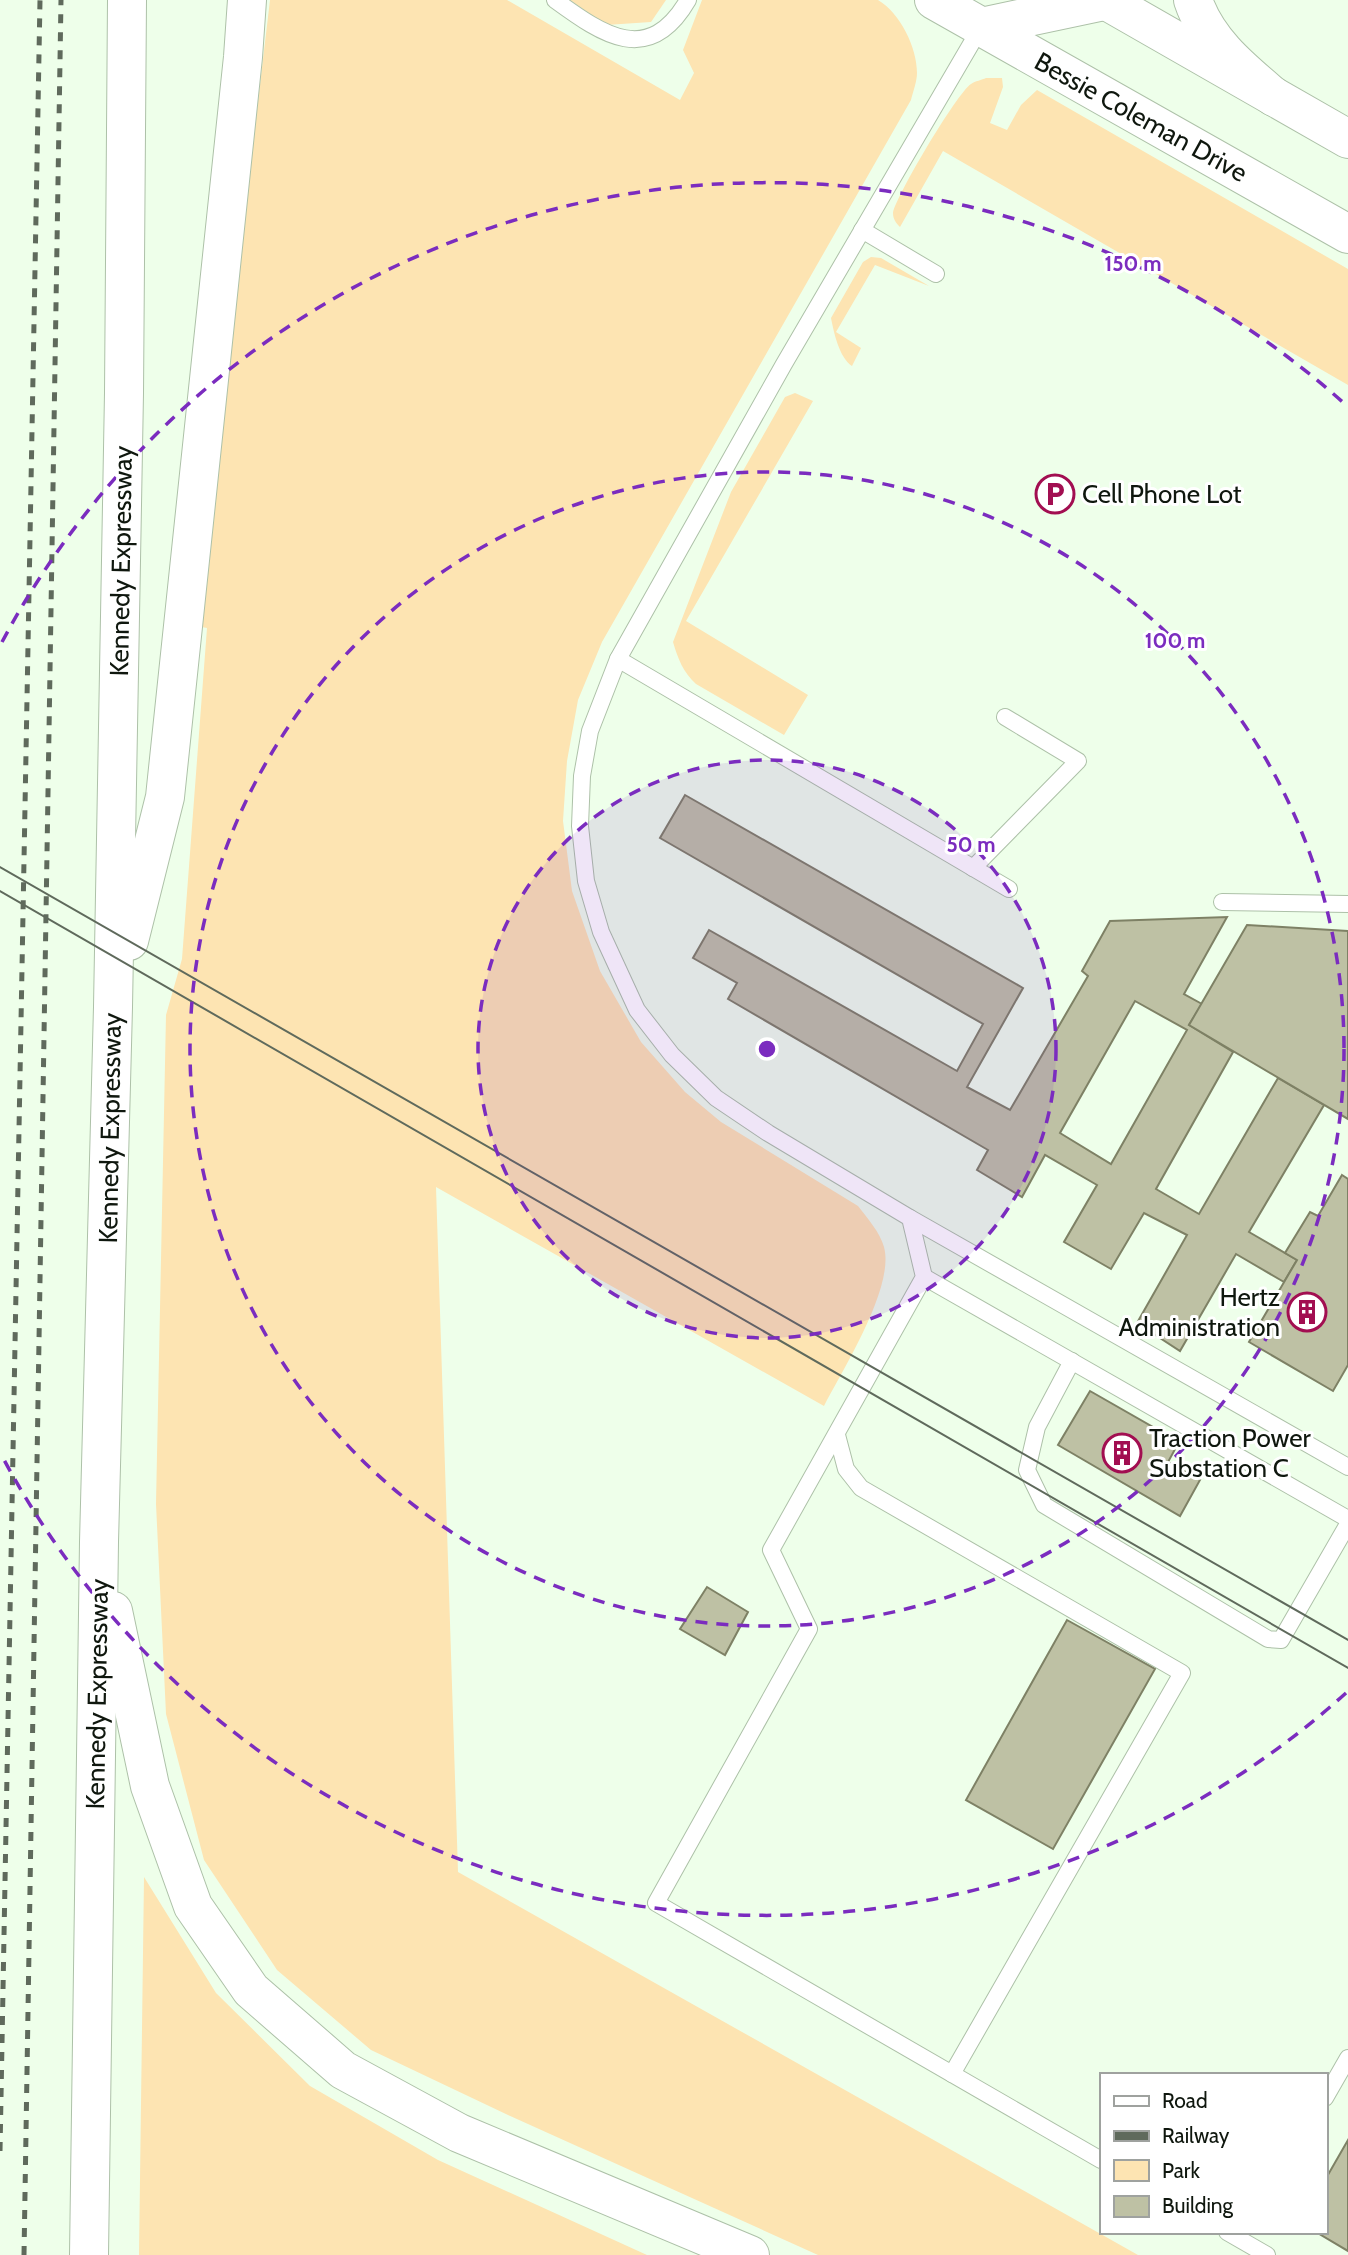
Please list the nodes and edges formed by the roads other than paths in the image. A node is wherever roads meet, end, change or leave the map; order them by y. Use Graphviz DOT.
graph roads {
  1 [pos="127,0"];
  2 [pos="247,0"];
  3 [pos="555,0"];
  4 [pos="688,0"];
  5 [pos="934,0"];
  6 [pos="1193,0"];
  7 [pos="1108,1"];
  8 [pos="989,13"];
  9 [pos="1274,97"];
  10 [pos="1348,139"];
  11 [pos="862,230"];
  12 [pos="1348,234"];
  13 [pos="936,274"];
  14 [pos="618,659"];
  15 [pos="1005,717"];
  16 [pos="973,868"];
  17 [pos="1009,889"];
  18 [pos="1222,902"];
  19 [pos="1348,904"];
  20 [pos="113,1007"];
  21 [pos="910,1218"];
  22 [pos="924,1277"];
  23 [pos="1072,1361"];
  24 [pos="837,1435"];
  25 [pos="1348,1467"];
  26 [pos="1348,1521"];
  27 [pos="99,1542"];
  28 [pos="1348,2058"];
  29 [pos="952,2074"];
  30 [pos="1327,2095"];
  31 [pos="1100,2159"];
  32 [pos="1246,2237"];
  33 [pos="89,2255"];
  34 [pos="750,2255"];
  35 [pos="1267,2255"];
  1 -- 20 [label="main road, Kennedy Expressway"];
  2 -- 20 [label="main road"];
  3 -- 4 [label="lane"];
  5 -- 8 [label="main road, Bessie Coleman Drive"];
  6 -- 9 [label="main road"];
  7 -- 8 [label="main road"];
  7 -- 9 [label="main road"];
  8 -- 11 [label="lane"];
  8 -- 12 [label="main road, Bessie Coleman Drive"];
  9 -- 10 [label="main road"];
  11 -- 13 [label="lane"];
  11 -- 14 [label="lane"];
  14 -- 16 [label="lane"];
  14 -- 21 [label="lane"];
  15 -- 16 [label="lane"];
  16 -- 17 [label="lane"];
  18 -- 19 [label="lane"];
  20 -- 27 [label="main road, Kennedy Expressway"];
  21 -- 22 [label="lane"];
  21 -- 25 [label="lane"];
  22 -- 23 [label="lane"];
  22 -- 24 [label="lane"];
  23 -- 26 [label="lane"];
  23 -- 26 [label="lane"];
  24 -- 29 [label="lane"];
  24 -- 29 [label="lane"];
  27 -- 33 [label="main road, Kennedy Expressway"];
  27 -- 34 [label="main road"];
  28 -- 30 [label="lane"];
  29 -- 31 [label="lane"];
  32 -- 35 [label="lane"];
}
